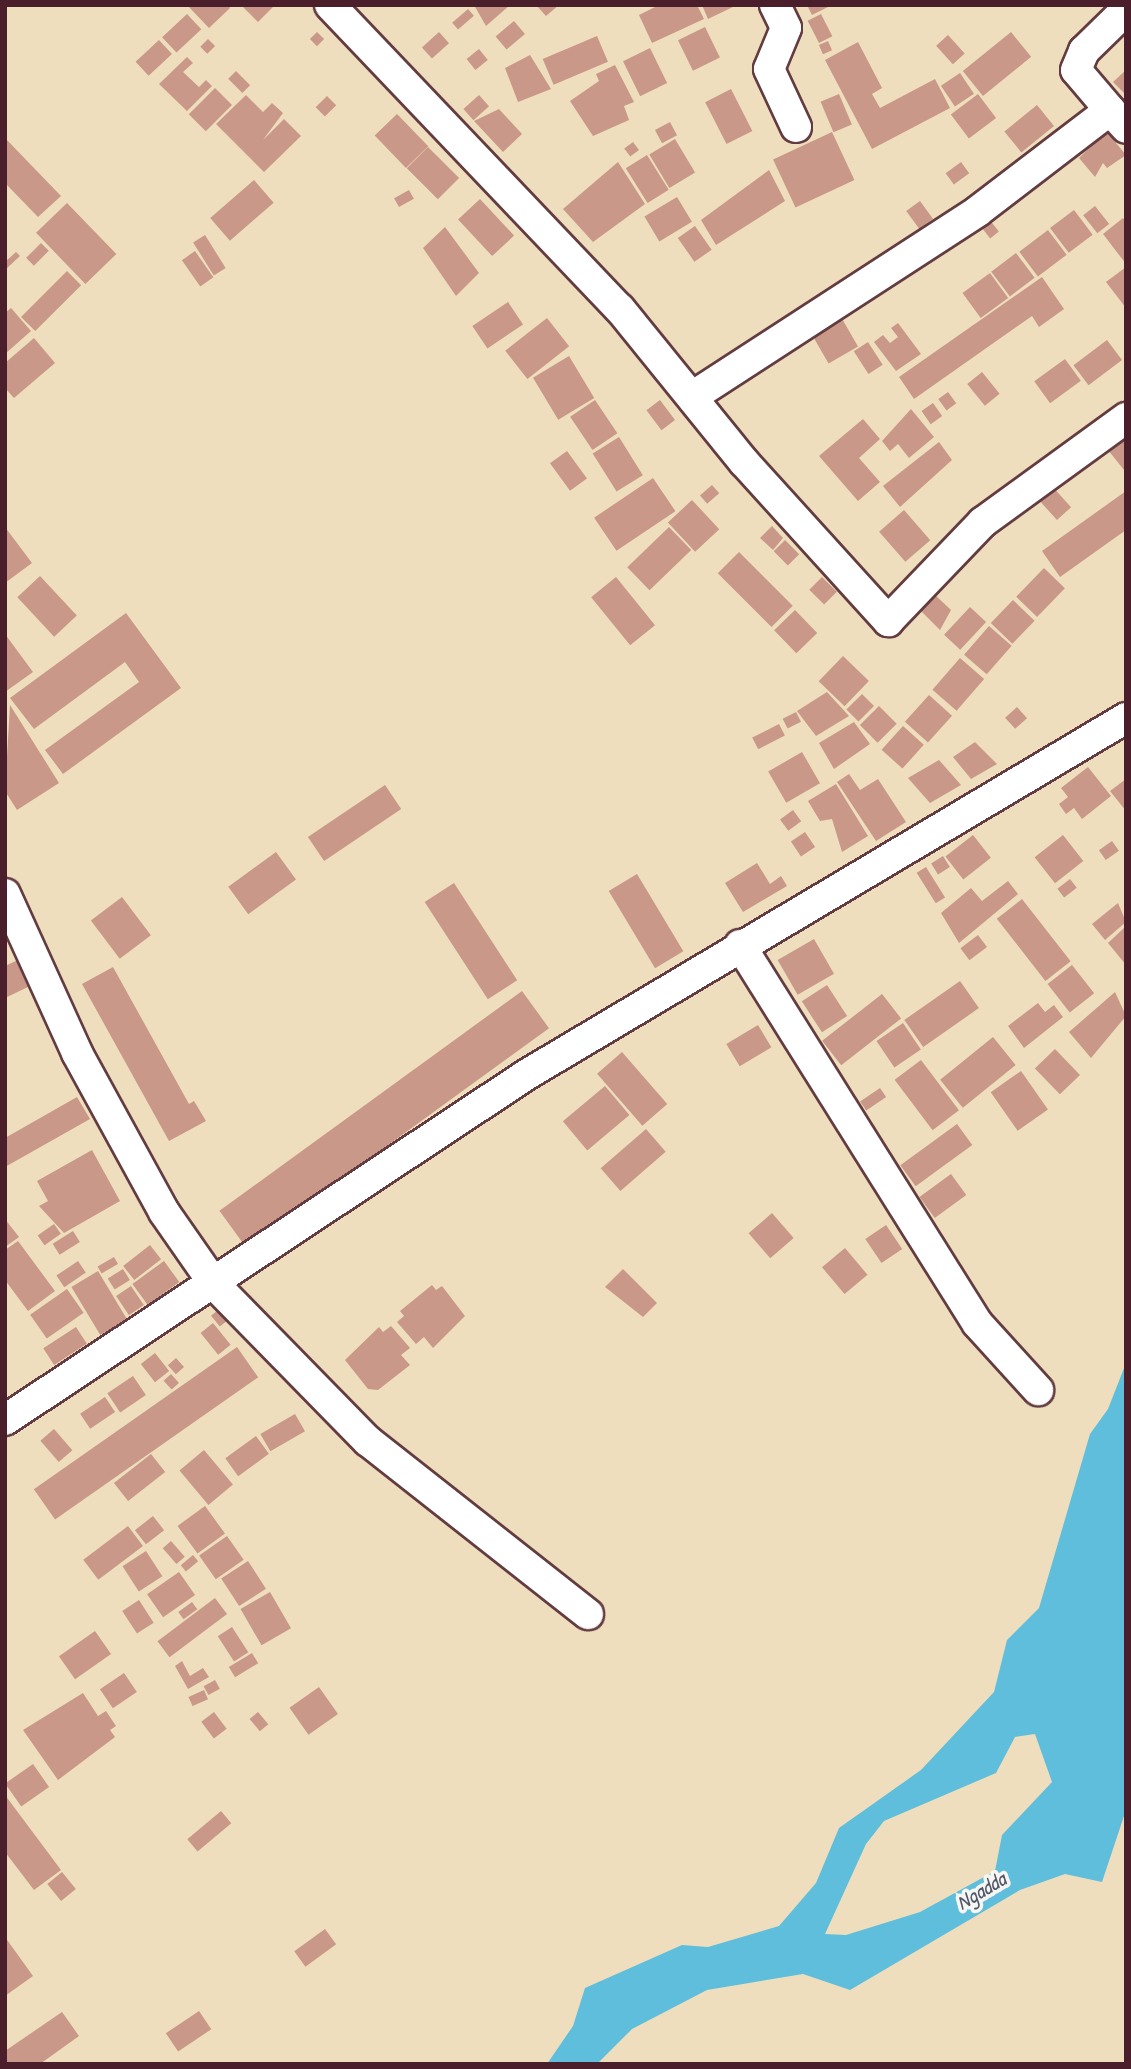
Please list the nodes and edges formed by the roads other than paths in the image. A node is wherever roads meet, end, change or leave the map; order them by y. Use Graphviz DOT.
graph roads {
  1 [pos="330,5"];
  2 [pos="775,5"];
  3 [pos="1126,10"];
  4 [pos="1118,119"];
  5 [pos="796,127"];
  6 [pos="692,397"];
  7 [pos="1126,418"];
  8 [pos="1126,718"];
  9 [pos="5,894"];
  10 [pos="740,945"];
  11 [pos="215,1285"];
  12 [pos="1038,1390"];
  13 [pos="5,1420"];
  14 [pos="588,1614"];
  1 -- 6 [label="street"];
  2 -- 5 [label="street"];
  3 -- 4 [label="street"];
  4 -- 6 [label="street"];
  6 -- 7 [label="street"];
  8 -- 10 [label="street"];
  9 -- 11 [label="street"];
  10 -- 11 [label="street"];
  10 -- 12 [label="street"];
  11 -- 13 [label="street"];
  11 -- 14 [label="street"];
}
